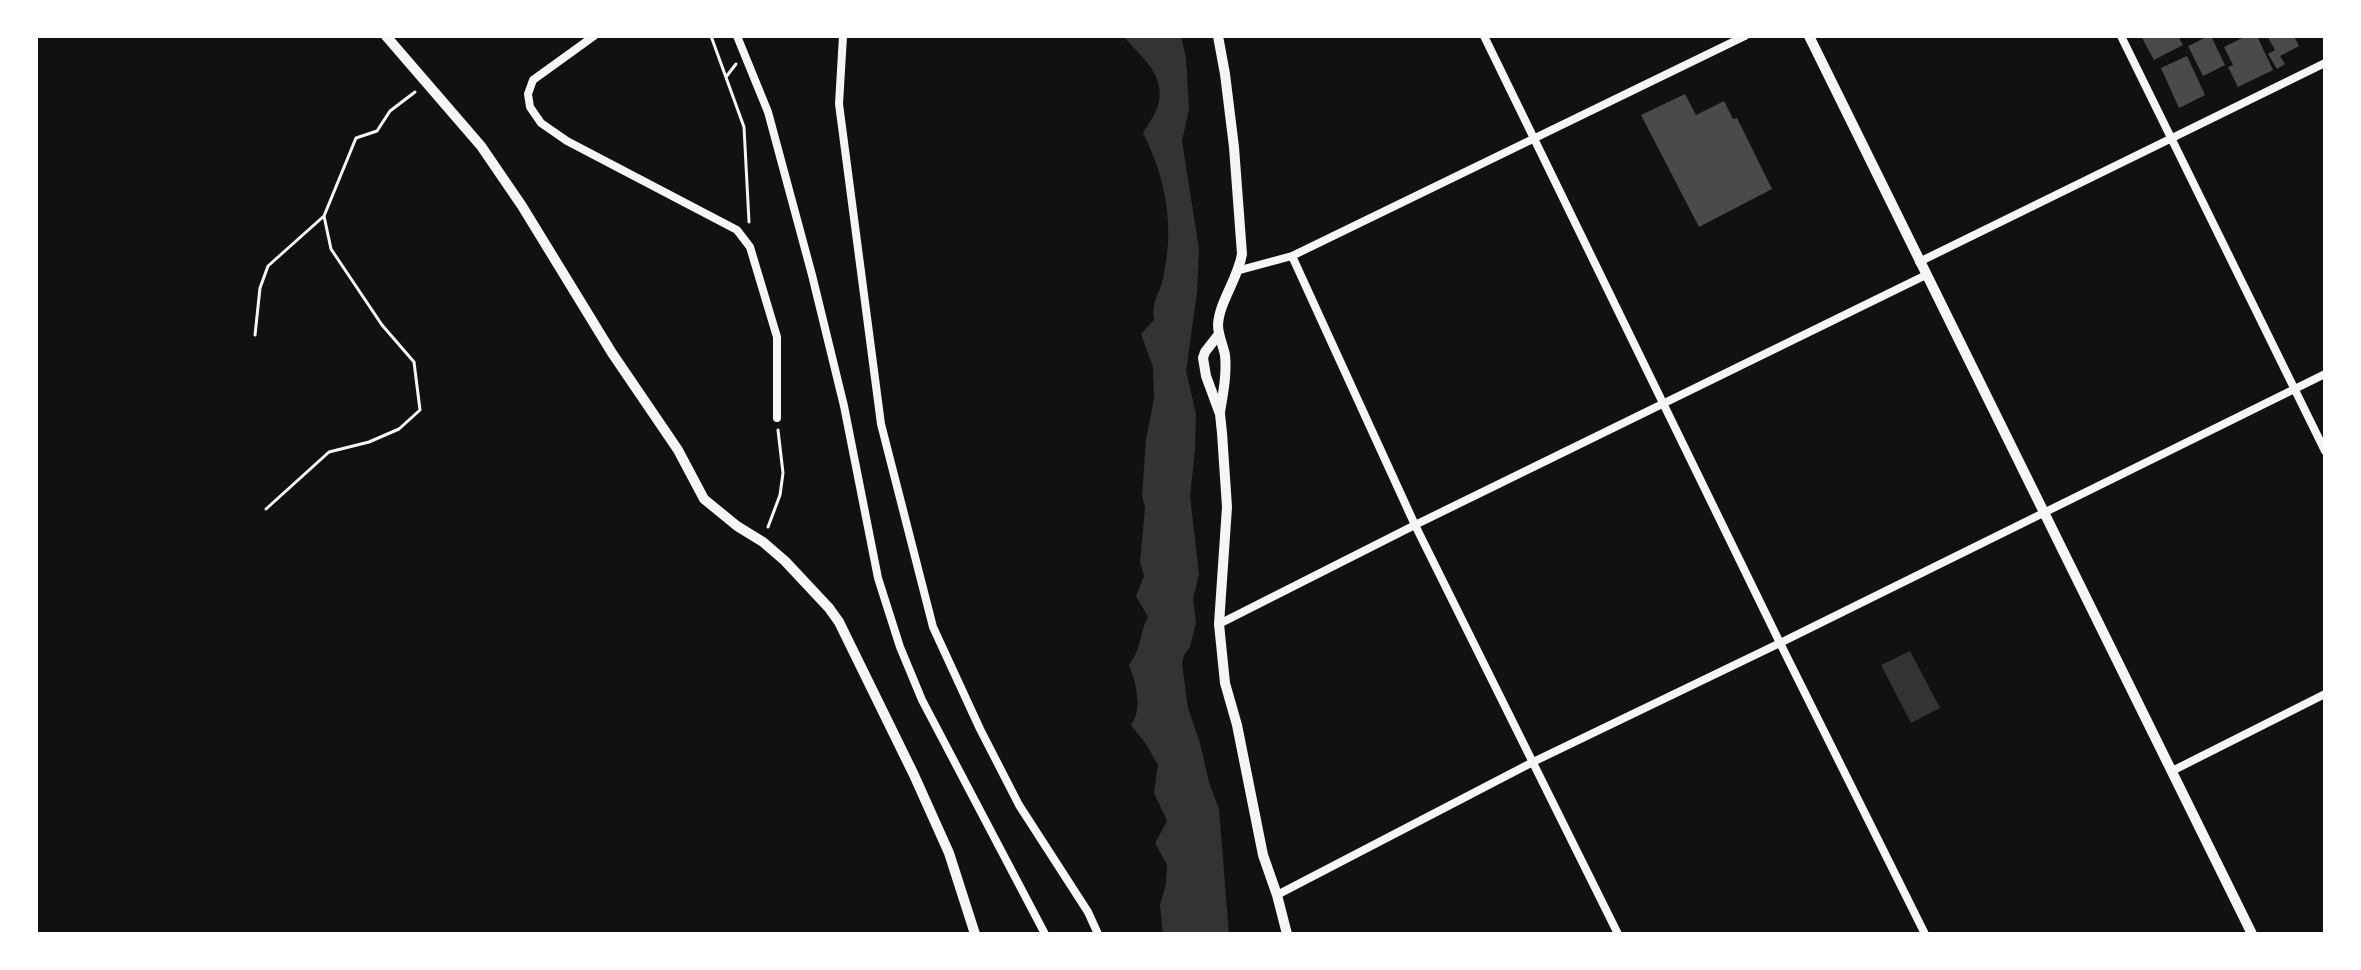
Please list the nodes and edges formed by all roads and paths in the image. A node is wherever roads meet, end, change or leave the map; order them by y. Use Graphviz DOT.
graph roads {
  1 [pos="386,36"];
  2 [pos="594,36"];
  3 [pos="711,36"];
  4 [pos="737,36"];
  5 [pos="843,36"];
  6 [pos="1218,36"];
  7 [pos="1484,36"];
  8 [pos="1745,36"];
  9 [pos="1809,36"];
  10 [pos="2121,36"];
  11 [pos="2325,63"];
  12 [pos="428,83"];
  13 [pos="2172,139"];
  14 [pos="1533,140"];
  15 [pos="324,216"];
  16 [pos="750,247"];
  17 [pos="1292,256"];
  18 [pos="1919,262"];
  19 [pos="1240,270"];
  20 [pos="1926,275"];
  21 [pos="1219,334"];
  22 [pos="255,335"];
  23 [pos="2325,374"];
  24 [pos="2294,390"];
  25 [pos="1664,403"];
  26 [pos="1220,414"];
  27 [pos="777,418"];
  28 [pos="2325,451"];
  29 [pos="266,509"];
  30 [pos="2043,513"];
  31 [pos="1415,525"];
  32 [pos="763,542"];
  33 [pos="1219,624"];
  34 [pos="1780,643"];
  35 [pos="2325,694"];
  36 [pos="1533,762"];
  37 [pos="2172,771"];
  38 [pos="1277,895"];
  39 [pos="975,934"];
  40 [pos="1045,934"];
  41 [pos="1098,934"];
  42 [pos="1287,934"];
  43 [pos="1618,934"];
  44 [pos="1925,934"];
  45 [pos="2252,934"];
  1 -- 12 [label="street"];
  2 -- 16 [label="street"];
  3 -- 16 [label="path"];
  4 -- 40 [label="street"];
  5 -- 41 [label="street"];
  6 -- 19 [label="street"];
  7 -- 14 [label="street"];
  8 -- 14 [label="street"];
  9 -- 18 [label="street"];
  10 -- 13 [label="street"];
  11 -- 13 [label="street"];
  12 -- 15 [label="path"];
  12 -- 32 [label="street"];
  13 -- 18 [label="street"];
  13 -- 24 [label="street"];
  14 -- 17 [label="street"];
  14 -- 25 [label="street"];
  15 -- 22 [label="path"];
  15 -- 29 [label="path"];
  16 -- 27 [label="street"];
  17 -- 19 [label="street"];
  17 -- 31 [label="street"];
  18 -- 20 [label="street"];
  19 -- 21 [label="street"];
  20 -- 25 [label="street"];
  20 -- 30 [label="street"];
  21 -- 26 [label="street"];
  21 -- 26 [label="street"];
  23 -- 24 [label="street"];
  24 -- 28 [label="street"];
  24 -- 30 [label="street"];
  25 -- 31 [label="street"];
  25 -- 34 [label="street"];
  26 -- 33 [label="street"];
  27 -- 32 [label="path"];
  30 -- 34 [label="street"];
  30 -- 37 [label="street"];
  31 -- 33 [label="street"];
  31 -- 36 [label="street"];
  32 -- 39 [label="street"];
  33 -- 38 [label="street"];
  34 -- 36 [label="street"];
  34 -- 44 [label="street"];
  35 -- 37 [label="street"];
  36 -- 38 [label="street"];
  36 -- 43 [label="street"];
  37 -- 45 [label="street"];
  38 -- 42 [label="street"];
}
